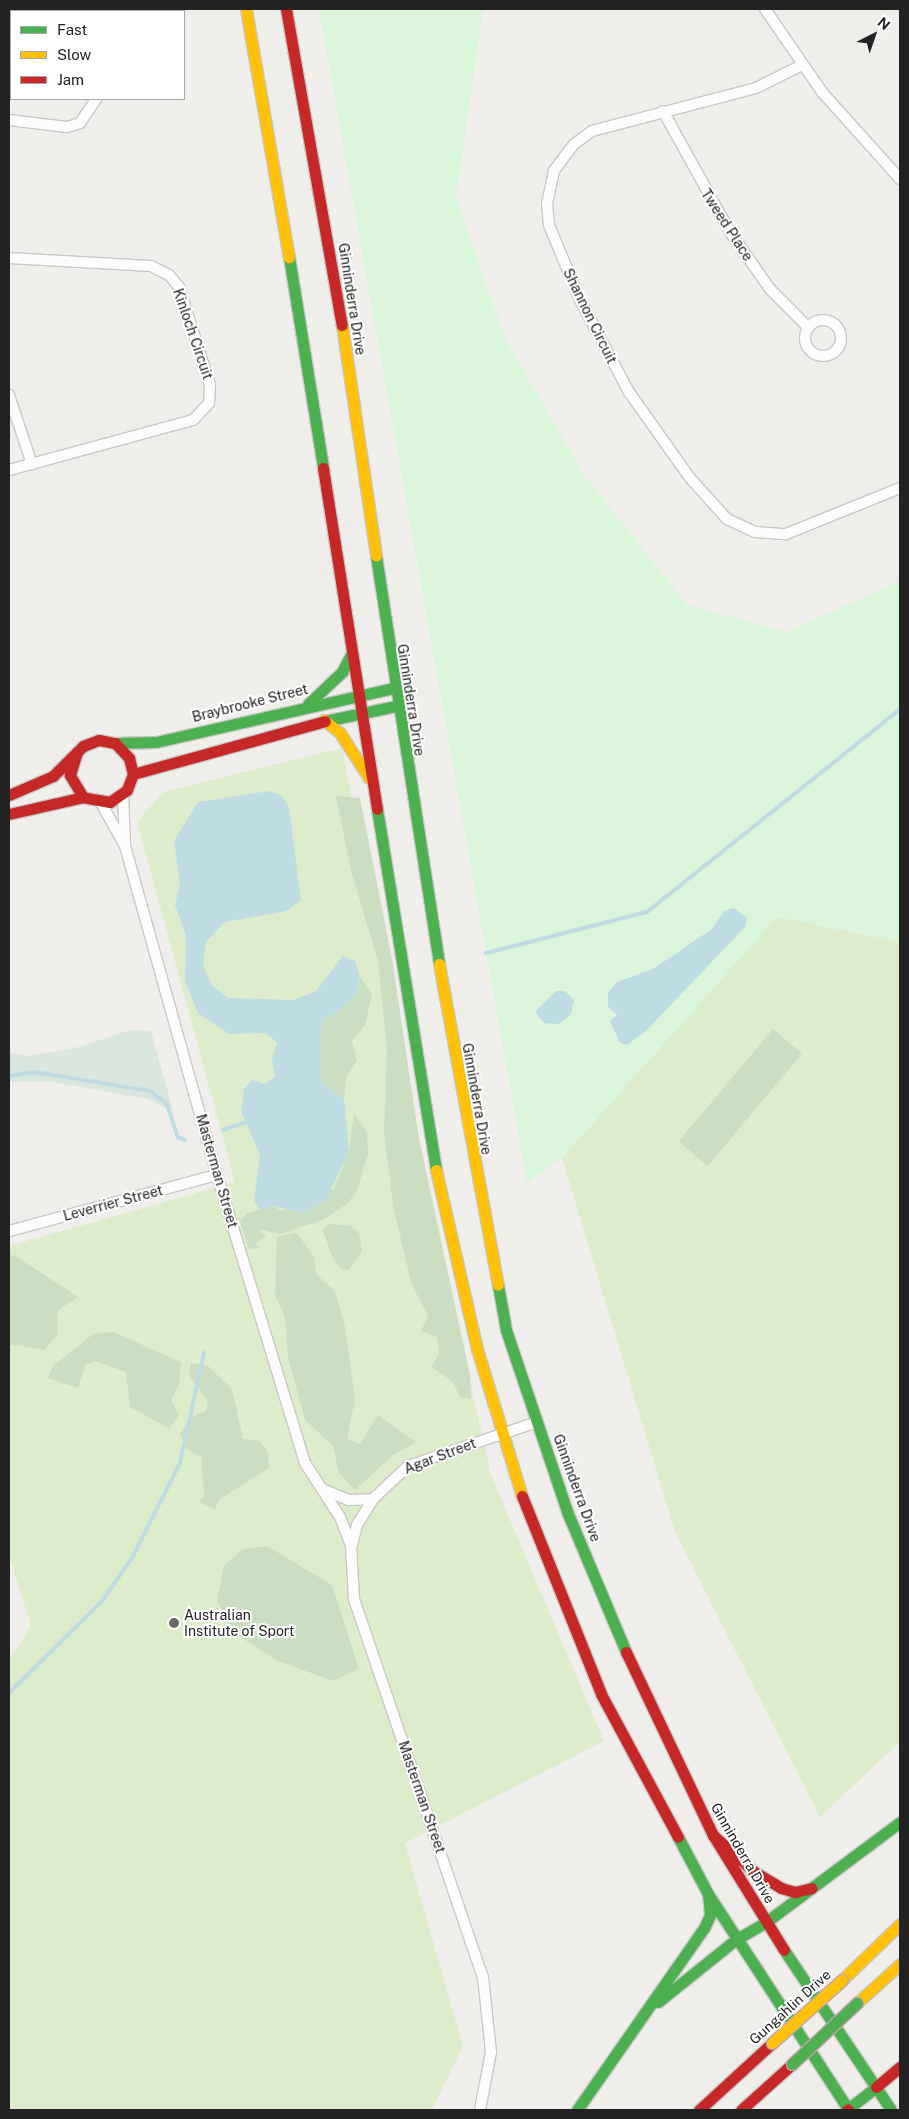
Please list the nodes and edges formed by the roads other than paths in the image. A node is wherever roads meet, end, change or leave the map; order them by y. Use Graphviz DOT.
graph roads {
  1 [pos="246,9"];
  2 [pos="286,9"];
  3 [pos="765,9"];
  4 [pos="802,65"];
  5 [pos="95,100"];
  6 [pos="663,111"];
  7 [pos="9,120"];
  8 [pos="900,179"];
  9 [pos="9,258"];
  10 [pos="808,327"];
  11 [pos="9,395"];
  12 [pos="32,464"];
  13 [pos="9,470"];
  14 [pos="900,488"];
  15 [pos="352,652"];
  16 [pos="393,688"];
  17 [pos="359,694"];
  18 [pos="308,704"];
  19 [pos="396,706"];
  20 [pos="361,712"];
  21 [pos="324,720"];
  22 [pos="115,743"];
  23 [pos="77,752"];
  24 [pos="133,774"];
  25 [pos="372,782"];
  26 [pos="123,794"];
  27 [pos="9,795"];
  28 [pos="83,797"];
  29 [pos="101,803"];
  30 [pos="9,814"];
  31 [pos="125,846"];
  32 [pos="217,1175"];
  33 [pos="9,1231"];
  34 [pos="537,1422"];
  35 [pos="502,1434"];
  36 [pos="324,1490"];
  37 [pos="373,1499"];
  38 [pos="352,1545"];
  39 [pos="900,1822"];
  40 [pos="714,1835"];
  41 [pos="812,1888"];
  42 [pos="708,1894"];
  43 [pos="766,1922"];
  44 [pos="900,1924"];
  45 [pos="735,1940"];
  46 [pos="900,1964"];
  47 [pos="631,2026"];
  48 [pos="900,2066"];
  49 [pos="876,2086"];
  50 [pos="480,2110"];
  51 [pos="576,2110"];
  52 [pos="699,2110"];
  53 [pos="741,2110"];
  54 [pos="848,2110"];
  55 [pos="891,2110"];
  1 -- 15 [label="main road"];
  2 -- 16 [label="main road, Ginninderra Drive"];
  3 -- 4 [label="street"];
  4 -- 6 [label="street, Shannon Circuit"];
  4 -- 8 [label="street"];
  5 -- 7 [label="street"];
  6 -- 10 [label="street, Tweed Place"];
  6 -- 14 [label="street, Shannon Circuit"];
  9 -- 12 [label="street, Kinloch Circuit"];
  11 -- 12 [label="street"];
  12 -- 13 [label="street, Kinloch Circuit"];
  15 -- 17 [label="main road"];
  15 -- 18 [label="main road"];
  16 -- 17 [label="main road, Braybrooke Street"];
  16 -- 19 [label="main road, Ginninderra Drive"];
  17 -- 18 [label="main road, Braybrooke Street"];
  17 -- 20 [label="main road"];
  18 -- 22 [label="main road, Braybrooke Street"];
  19 -- 20 [label="main road"];
  19 -- 34 [label="main road, Ginninderra Drive"];
  20 -- 21 [label="main road"];
  20 -- 25 [label="main road"];
  21 -- 24 [label="main road"];
  21 -- 25 [label="main road"];
  22 -- 23 [label="main road"];
  22 -- 24 [label="main road"];
  23 -- 27 [label="main road"];
  23 -- 28 [label="main road"];
  24 -- 26 [label="main road"];
  25 -- 35 [label="main road"];
  26 -- 29 [label="main road"];
  26 -- 31 [label="street, Masterman Street"];
  28 -- 29 [label="main road"];
  28 -- 30 [label="main road"];
  29 -- 31 [label="street, Masterman Street"];
  31 -- 32 [label="street, Masterman Street"];
  32 -- 33 [label="street, Leverrier Street"];
  32 -- 36 [label="street, Masterman Street"];
  34 -- 35 [label="street, Agar Street"];
  34 -- 40 [label="main road, Ginninderra Drive"];
  35 -- 37 [label="street, Agar Street"];
  35 -- 42 [label="main road"];
  36 -- 37 [label="street"];
  36 -- 38 [label="street, Masterman Street"];
  37 -- 38 [label="street, Agar Street"];
  38 -- 50 [label="street, Masterman Street"];
  39 -- 41 [label="main road"];
  40 -- 41 [label="main road"];
  40 -- 43 [label="main road, Ginninderra Drive"];
  41 -- 43 [label="main road"];
  42 -- 45 [label="main road"];
  42 -- 47 [label="main road"];
  43 -- 45 [label="main road"];
  43 -- 49 [label="main road, Ginninderra Drive"];
  44 -- 52 [label="main road, Gungahlin Drive, bridge"];
  45 -- 47 [label="main road"];
  45 -- 54 [label="main road"];
  46 -- 53 [label="main road, bridge"];
  47 -- 51 [label="main road"];
  48 -- 49 [label="main road"];
  49 -- 54 [label="main road"];
  49 -- 55 [label="main road, Ginninderra Drive"];
}
